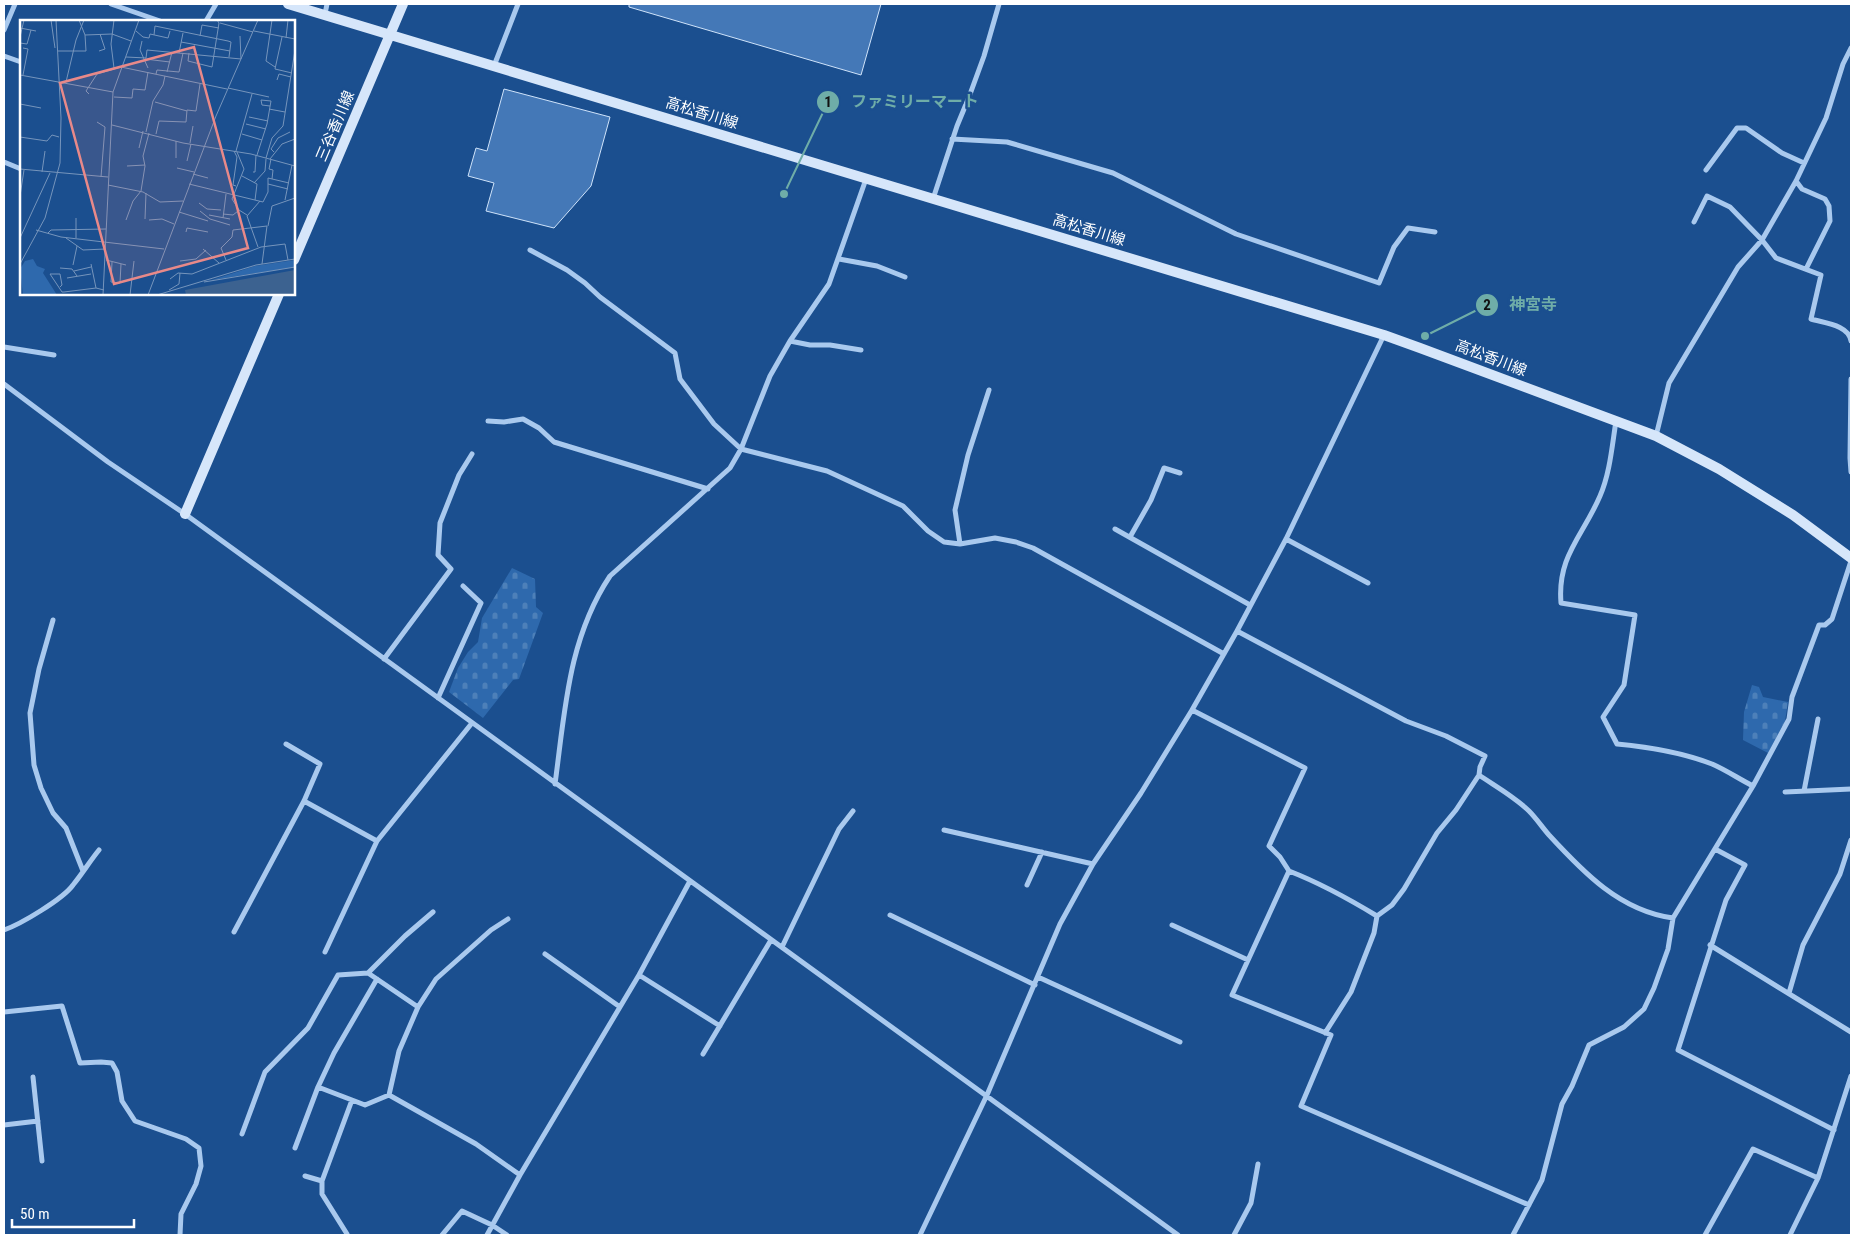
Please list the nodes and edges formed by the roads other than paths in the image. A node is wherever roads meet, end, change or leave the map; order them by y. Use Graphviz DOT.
graph roads {
  1 [pos="15,4"];
  2 [pos="111,4"];
  3 [pos="216,4"];
  4 [pos="288,4"];
  5 [pos="403,4"];
  6 [pos="518,4"];
  7 [pos="999,4"];
  8 [pos="326,9"];
  9 [pos="157,20"];
  10 [pos="207,20"];
  11 [pos="4,30"];
  12 [pos="390,36"];
  13 [pos="1850,51"];
  14 [pos="4,56"];
  15 [pos="20,62"];
  16 [pos="494,67"];
  17 [pos="952,139"];
  18 [pos="4,162"];
  19 [pos="1804,162"];
  20 [pos="20,169"];
  21 [pos="1706,170"];
  22 [pos="866,178"];
  23 [pos="1796,181"];
  24 [pos="934,199"];
  25 [pos="1694,222"];
  26 [pos="1435,232"];
  27 [pos="1762,240"];
  28 [pos="530,250"];
  29 [pos="295,258"];
  30 [pos="839,259"];
  31 [pos="1806,270"];
  32 [pos="905,277"];
  33 [pos="279,295"];
  34 [pos="1384,335"];
  35 [pos="790,341"];
  36 [pos="1851,341"];
  37 [pos="4,348"];
  38 [pos="861,350"];
  39 [pos="54,355"];
  40 [pos="1851,379"];
  41 [pos="4,384"];
  42 [pos="989,390"];
  43 [pos="488,420"];
  44 [pos="1616,421"];
  45 [pos="1656,436"];
  46 [pos="741,449"];
  47 [pos="472,454"];
  48 [pos="1851,472"];
  49 [pos="1180,473"];
  50 [pos="708,489"];
  51 [pos="185,514"];
  52 [pos="1115,529"];
  53 [pos="1130,537"];
  54 [pos="1286,538"];
  55 [pos="960,544"];
  56 [pos="1851,560"];
  57 [pos="1368,584"];
  58 [pos="463,586"];
  59 [pos="1250,606"];
  60 [pos="53,620"];
  61 [pos="1237,631"];
  62 [pos="1224,654"];
  63 [pos="384,659"];
  64 [pos="438,698"];
  65 [pos="1192,710"];
  66 [pos="1818,718"];
  67 [pos="472,723"];
  68 [pos="286,744"];
  69 [pos="1479,775"];
  70 [pos="555,784"];
  71 [pos="1753,786"];
  72 [pos="1851,789"];
  73 [pos="1804,791"];
  74 [pos="1785,792"];
  75 [pos="304,801"];
  76 [pos="853,811"];
  77 [pos="944,830"];
  78 [pos="1851,840"];
  79 [pos="378,842"];
  80 [pos="1715,849"];
  81 [pos="99,850"];
  82 [pos="1042,852"];
  83 [pos="1093,864"];
  84 [pos="83,871"];
  85 [pos="1289,872"];
  86 [pos="690,881"];
  87 [pos="1027,885"];
  88 [pos="433,912"];
  89 [pos="890,915"];
  90 [pos="1377,916"];
  91 [pos="1673,918"];
  92 [pos="508,919"];
  93 [pos="1172,925"];
  94 [pos="4,930"];
  95 [pos="234,932"];
  96 [pos="771,940"];
  97 [pos="1710,945"];
  98 [pos="782,948"];
  99 [pos="325,952"];
  100 [pos="545,954"];
  101 [pos="1248,960"];
  102 [pos="368,973"];
  103 [pos="639,975"];
  104 [pos="1038,977"];
  105 [pos="377,979"];
  106 [pos="1035,985"];
  107 [pos="1789,994"];
  108 [pos="418,1007"];
  109 [pos="620,1007"];
  110 [pos="4,1012"];
  111 [pos="720,1026"];
  112 [pos="1325,1032"];
  113 [pos="1851,1032"];
  114 [pos="1180,1042"];
  115 [pos="703,1054"];
  116 [pos="1851,1076"];
  117 [pos="33,1077"];
  118 [pos="318,1087"];
  119 [pos="389,1095"];
  120 [pos="987,1095"];
  121 [pos="1845,1096"];
  122 [pos="1851,1099"];
  123 [pos="352,1100"];
  124 [pos="38,1121"];
  125 [pos="4,1125"];
  126 [pos="1834,1130"];
  127 [pos="242,1134"];
  128 [pos="295,1148"];
  129 [pos="42,1162"];
  130 [pos="1258,1164"];
  131 [pos="520,1175"];
  132 [pos="305,1176"];
  133 [pos="1818,1178"];
  134 [pos="322,1181"];
  135 [pos="1529,1204"];
  136 [pos="492,1225"];
  137 [pos="348,1234"];
  138 [pos="180,1235"];
  139 [pos="442,1235"];
  140 [pos="487,1235"];
  141 [pos="507,1235"];
  142 [pos="920,1235"];
  143 [pos="1178,1235"];
  144 [pos="1234,1235"];
  145 [pos="1514,1235"];
  146 [pos="1706,1235"];
  147 [pos="1790,1235"];
  1 -- 11 [label="street"];
  2 -- 9 [label="street"];
  3 -- 10 [label="street"];
  4 -- 8 [label="main road, 高松香川線"];
  5 -- 12 [label="main road, 三谷香川線"];
  6 -- 16 [label="street"];
  7 -- 17 [label="street"];
  8 -- 12 [label="main road, 高松香川線"];
  12 -- 16 [label="main road, 高松香川線"];
  12 -- 29 [label="main road, 三谷香川線"];
  13 -- 19 [label="street"];
  14 -- 15 [label="street"];
  16 -- 22 [label="main road, 高松香川線"];
  17 -- 24 [label="street"];
  17 -- 26 [label="street"];
  18 -- 20 [label="street"];
  19 -- 21 [label="street"];
  19 -- 23 [label="street"];
  22 -- 24 [label="main road, 高松香川線"];
  22 -- 30 [label="street"];
  23 -- 27 [label="street"];
  23 -- 31 [label="street"];
  24 -- 34 [label="main road, 高松香川線"];
  25 -- 27 [label="street"];
  27 -- 31 [label="street"];
  27 -- 45 [label="street"];
  28 -- 46 [label="street"];
  30 -- 32 [label="street"];
  30 -- 35 [label="street"];
  31 -- 36 [label="street"];
  33 -- 51 [label="main road"];
  34 -- 44 [label="main road, 高松香川線"];
  34 -- 54 [label="street"];
  35 -- 38 [label="street"];
  35 -- 46 [label="street"];
  37 -- 39 [label="street"];
  40 -- 48 [label="street"];
  41 -- 51 [label="street"];
  42 -- 55 [label="street"];
  43 -- 50 [label="street"];
  44 -- 45 [label="main road, 高松香川線"];
  44 -- 71 [label="street"];
  45 -- 56 [label="main road, 高松香川線"];
  46 -- 50 [label="street"];
  46 -- 55 [label="street"];
  47 -- 63 [label="street"];
  49 -- 53 [label="street"];
  50 -- 70 [label="street"];
  51 -- 63 [label="street"];
  52 -- 53 [label="street"];
  53 -- 59 [label="street"];
  54 -- 57 [label="street"];
  54 -- 59 [label="street"];
  55 -- 62 [label="street"];
  56 -- 71 [label="street"];
  58 -- 64 [label="street"];
  59 -- 61 [label="street"];
  60 -- 84 [label="street"];
  61 -- 62 [label="street"];
  61 -- 69 [label="street"];
  62 -- 65 [label="street"];
  63 -- 64 [label="street"];
  64 -- 67 [label="street"];
  65 -- 83 [label="street"];
  65 -- 85 [label="street"];
  66 -- 73 [label="street"];
  67 -- 70 [label="street"];
  67 -- 79 [label="street"];
  68 -- 75 [label="street"];
  69 -- 90 [label="street"];
  69 -- 91 [label="street"];
  70 -- 86 [label="street"];
  71 -- 80 [label="street"];
  72 -- 73 [label="street"];
  73 -- 74 [label="street"];
  75 -- 79 [label="street"];
  75 -- 95 [label="street"];
  76 -- 98 [label="street"];
  77 -- 82 [label="street"];
  78 -- 107 [label="street"];
  79 -- 99 [label="street"];
  80 -- 91 [label="street"];
  80 -- 97 [label="street"];
  81 -- 84 [label="street"];
  82 -- 83 [label="street"];
  82 -- 87 [label="street"];
  83 -- 104 [label="street"];
  84 -- 94 [label="street"];
  85 -- 90 [label="street"];
  85 -- 101 [label="street"];
  86 -- 96 [label="street"];
  86 -- 103 [label="street"];
  88 -- 102 [label="street"];
  89 -- 106 [label="street"];
  90 -- 112 [label="street"];
  91 -- 135 [label="street"];
  92 -- 108 [label="street"];
  93 -- 101 [label="street"];
  96 -- 98 [label="street"];
  96 -- 111 [label="street"];
  97 -- 107 [label="street"];
  97 -- 126 [label="street"];
  98 -- 120 [label="street"];
  100 -- 109 [label="street"];
  101 -- 112 [label="street"];
  102 -- 105 [label="street"];
  102 -- 127 [label="street"];
  103 -- 109 [label="street"];
  103 -- 111 [label="street"];
  104 -- 106 [label="street"];
  104 -- 114 [label="street"];
  105 -- 108 [label="street"];
  105 -- 118 [label="street"];
  106 -- 120 [label="street"];
  107 -- 113 [label="street"];
  108 -- 119 [label="street"];
  109 -- 131 [label="street"];
  110 -- 138 [label="street"];
  111 -- 115 [label="street"];
  112 -- 135 [label="street"];
  116 -- 121 [label="street"];
  117 -- 124 [label="street"];
  118 -- 123 [label="street"];
  118 -- 128 [label="street"];
  119 -- 123 [label="street"];
  119 -- 131 [label="street"];
  120 -- 142 [label="street"];
  120 -- 143 [label="street"];
  121 -- 122 [label="street"];
  121 -- 126 [label="street"];
  123 -- 134 [label="street"];
  124 -- 125 [label="street"];
  124 -- 129 [label="street"];
  126 -- 133 [label="street"];
  130 -- 144 [label="street"];
  131 -- 136 [label="street"];
  132 -- 134 [label="street"];
  133 -- 146 [label="street"];
  133 -- 147 [label="street"];
  134 -- 137 [label="street"];
  135 -- 145 [label="street"];
  136 -- 139 [label="street"];
  136 -- 140 [label="street"];
  136 -- 141 [label="street"];
}
